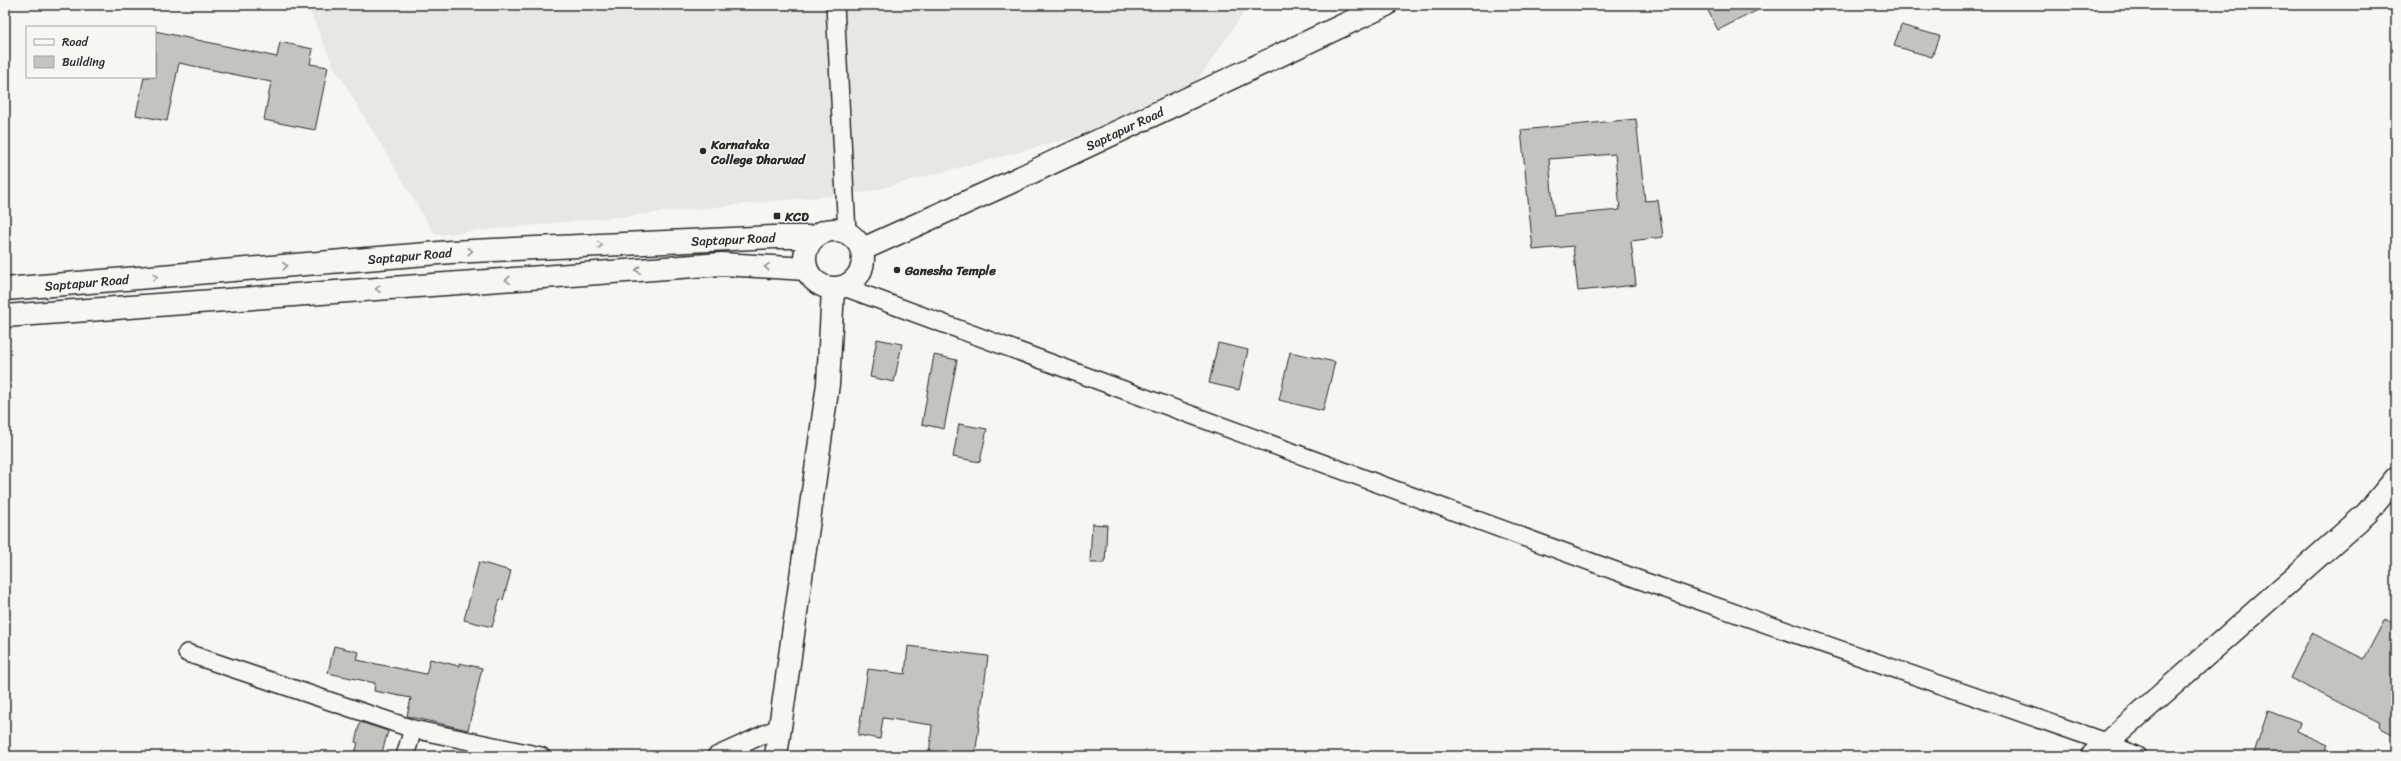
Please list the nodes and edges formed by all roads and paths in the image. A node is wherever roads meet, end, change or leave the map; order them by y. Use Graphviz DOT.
graph roads {
  1 [pos="835,5"];
  2 [pos="1386,5"];
  3 [pos="847,232"];
  4 [pos="814,237"];
  5 [pos="863,249"];
  6 [pos="806,269"];
  7 [pos="839,288"];
  8 [pos="5,289"];
  9 [pos="5,316"];
  10 [pos="2392,489"];
  11 [pos="187,653"];
  12 [pos="780,727"];
  13 [pos="413,729"];
  14 [pos="2099,752"];
  15 [pos="405,756"];
  16 [pos="541,756"];
  17 [pos="716,756"];
  18 [pos="776,756"];
  19 [pos="2137,756"];
  1 -- 3 [label="street"];
  2 -- 5 [label="main road, Saptapur Road"];
  3 -- 4 [label="main road"];
  3 -- 5 [label="main road"];
  4 -- 6 [label="main road"];
  8 -- 4 [label="main road, Saptapur Road, one-way"];
  5 -- 7 [label="main road"];
  6 -- 7 [label="main road"];
  6 -- 9 [label="main road, Saptapur Road, one-way"];
  7 -- 12 [label="main road"];
  7 -- 14 [label="street"];
  10 -- 14 [label="main road"];
  11 -- 13 [label="street"];
  12 -- 17 [label="street"];
  12 -- 18 [label="main road"];
  13 -- 15 [label="street"];
  13 -- 16 [label="street"];
  14 -- 19 [label="street"];
}
